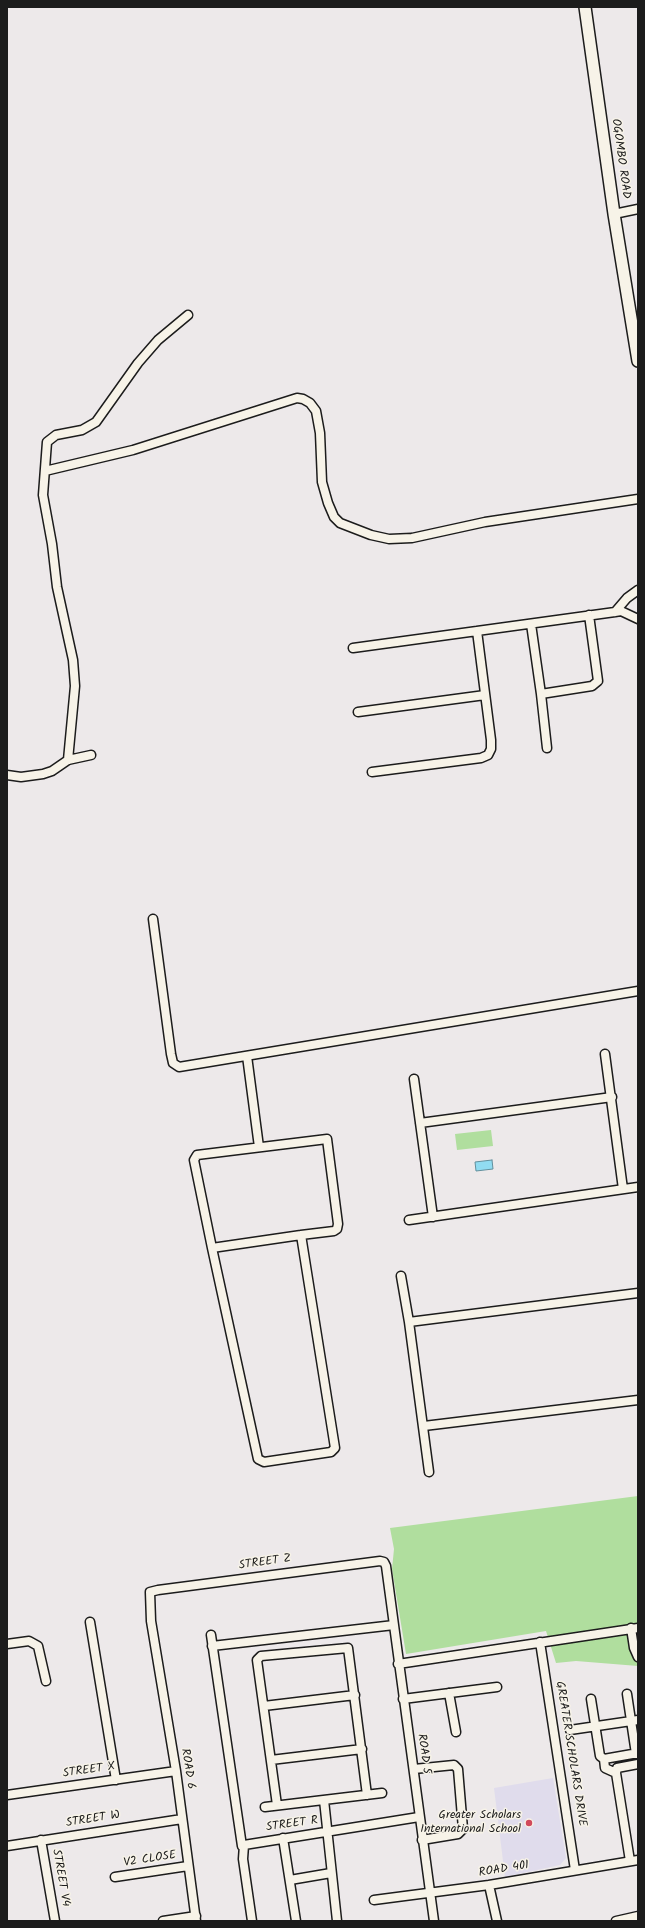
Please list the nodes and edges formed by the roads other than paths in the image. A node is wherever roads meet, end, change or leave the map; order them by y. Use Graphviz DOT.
graph roads {
  1 [pos="585,7"];
  2 [pos="638,209"];
  3 [pos="614,214"];
  4 [pos="188,316"];
  5 [pos="638,361"];
  6 [pos="45,471"];
  7 [pos="638,499"];
  8 [pos="638,590"];
  9 [pos="615,612"];
  10 [pos="589,615"];
  11 [pos="638,619"];
  12 [pos="531,624"];
  13 [pos="478,631"];
  14 [pos="353,648"];
  15 [pos="485,694"];
  16 [pos="541,694"];
  17 [pos="358,712"];
  18 [pos="548,748"];
  19 [pos="91,755"];
  20 [pos="68,760"];
  21 [pos="372,772"];
  22 [pos="7,775"];
  23 [pos="153,919"];
  24 [pos="638,991"];
  25 [pos="605,1054"];
  26 [pos="247,1056"];
  27 [pos="414,1079"];
  28 [pos="612,1097"];
  29 [pos="420,1123"];
  30 [pos="259,1147"];
  31 [pos="638,1187"];
  32 [pos="622,1189"];
  33 [pos="433,1217"];
  34 [pos="409,1220"];
  35 [pos="301,1235"];
  36 [pos="212,1248"];
  37 [pos="401,1276"];
  38 [pos="638,1293"];
  39 [pos="409,1322"];
  40 [pos="638,1400"];
  41 [pos="424,1426"];
  42 [pos="429,1472"];
  43 [pos="390,1590"];
  44 [pos="151,1621"];
  45 [pos="90,1622"];
  46 [pos="394,1625"];
  47 [pos="634,1628"];
  48 [pos="211,1635"];
  49 [pos="540,1642"];
  50 [pos="7,1644"];
  51 [pos="212,1646"];
  52 [pos="638,1657"];
  53 [pos="398,1664"];
  54 [pos="46,1681"];
  55 [pos="497,1687"];
  56 [pos="449,1693"];
  57 [pos="627,1694"];
  58 [pos="355,1695"];
  59 [pos="403,1699"];
  60 [pos="591,1699"];
  61 [pos="264,1706"];
  62 [pos="634,1720"];
  63 [pos="596,1726"];
  64 [pos="570,1730"];
  65 [pos="456,1732"];
  66 [pos="362,1749"];
  67 [pos="637,1753"];
  68 [pos="604,1759"];
  69 [pos="271,1760"];
  70 [pos="638,1764"];
  71 [pos="414,1770"];
  72 [pos="176,1771"];
  73 [pos="616,1773"];
  74 [pos="116,1780"];
  75 [pos="382,1793"];
  76 [pos="367,1795"];
  77 [pos="7,1796"];
  78 [pos="324,1800"];
  79 [pos="277,1805"];
  80 [pos="265,1807"];
  81 [pos="420,1817"];
  82 [pos="182,1819"];
  83 [pos="328,1832"];
  84 [pos="283,1838"];
  85 [pos="41,1840"];
  86 [pos="422,1840"];
  87 [pos="7,1846"];
  88 [pos="242,1846"];
  89 [pos="634,1861"];
  90 [pos="188,1866"];
  91 [pos="575,1870"];
  92 [pos="332,1873"];
  93 [pos="115,1877"];
  94 [pos="290,1880"];
  95 [pos="489,1885"];
  96 [pos="430,1893"];
  97 [pos="374,1900"];
  98 [pos="638,1916"];
  99 [pos="196,1918"];
  100 [pos="55,1921"];
  101 [pos="163,1921"];
  102 [pos="252,1921"];
  103 [pos="296,1921"];
  104 [pos="337,1921"];
  105 [pos="434,1921"];
  106 [pos="497,1921"];
  107 [pos="616,1921"];
  1 -- 3 [label="main road, OGOMBO ROAD"];
  2 -- 3 [label="street"];
  3 -- 5 [label="main road, OGOMBO ROAD"];
  4 -- 6 [label="street"];
  6 -- 7 [label="street"];
  6 -- 20 [label="street"];
  8 -- 9 [label="street"];
  9 -- 10 [label="street"];
  9 -- 11 [label="street"];
  10 -- 12 [label="street"];
  10 -- 16 [label="street"];
  12 -- 13 [label="street"];
  12 -- 16 [label="street"];
  13 -- 14 [label="street"];
  13 -- 15 [label="street"];
  15 -- 17 [label="street"];
  15 -- 21 [label="street"];
  16 -- 18 [label="street"];
  19 -- 20 [label="street"];
  20 -- 22 [label="street"];
  23 -- 26 [label="street"];
  24 -- 26 [label="street"];
  25 -- 28 [label="street"];
  26 -- 30 [label="street"];
  27 -- 29 [label="street"];
  28 -- 29 [label="street"];
  28 -- 32 [label="street"];
  29 -- 33 [label="street"];
  30 -- 35 [label="street"];
  30 -- 36 [label="street"];
  31 -- 32 [label="street"];
  32 -- 33 [label="street"];
  33 -- 34 [label="street"];
  35 -- 36 [label="street"];
  35 -- 36 [label="street"];
  37 -- 39 [label="street"];
  38 -- 39 [label="street"];
  39 -- 41 [label="street"];
  40 -- 41 [label="street"];
  41 -- 42 [label="street"];
  43 -- 44 [label="street, STREET Z"];
  43 -- 46 [label="street, ROAD 5"];
  44 -- 72 [label="street, ROAD 6"];
  45 -- 74 [label="street"];
  46 -- 51 [label="street"];
  46 -- 53 [label="street, ROAD 5"];
  47 -- 49 [label="street"];
  47 -- 52 [label="street"];
  48 -- 51 [label="street"];
  49 -- 53 [label="street"];
  49 -- 91 [label="street, GREATER SCHOLARS DRIVE"];
  50 -- 54 [label="street"];
  51 -- 88 [label="street"];
  53 -- 59 [label="street, ROAD 5"];
  55 -- 56 [label="street"];
  56 -- 59 [label="street"];
  56 -- 65 [label="street"];
  57 -- 62 [label="street"];
  58 -- 61 [label="street"];
  58 -- 61 [label="street"];
  58 -- 66 [label="street"];
  59 -- 71 [label="street, ROAD 5"];
  60 -- 63 [label="street"];
  61 -- 69 [label="street"];
  62 -- 63 [label="street"];
  62 -- 67 [label="street"];
  63 -- 64 [label="street"];
  63 -- 68 [label="street"];
  66 -- 69 [label="street"];
  66 -- 76 [label="street"];
  67 -- 68 [label="street"];
  68 -- 73 [label="street"];
  69 -- 79 [label="street"];
  70 -- 73 [label="street"];
  71 -- 81 [label="street, ROAD 5"];
  71 -- 86 [label="street"];
  72 -- 74 [label="street, STREET X"];
  72 -- 82 [label="street, ROAD 6"];
  73 -- 89 [label="street"];
  74 -- 77 [label="street, STREET X"];
  75 -- 76 [label="street"];
  76 -- 78 [label="street"];
  78 -- 79 [label="street"];
  78 -- 83 [label="street"];
  79 -- 80 [label="street"];
  81 -- 83 [label="street, STREET R"];
  81 -- 86 [label="street, ROAD 5"];
  82 -- 85 [label="street, STREET W"];
  82 -- 90 [label="street, ROAD 6"];
  83 -- 84 [label="street, STREET R"];
  83 -- 92 [label="street"];
  84 -- 88 [label="street, STREET R"];
  84 -- 94 [label="street"];
  85 -- 87 [label="street, STREET W"];
  85 -- 100 [label="street, STREET V4"];
  86 -- 96 [label="street, ROAD 5"];
  88 -- 102 [label="street"];
  89 -- 91 [label="street, ROAD 401"];
  90 -- 93 [label="street, V2 CLOSE"];
  90 -- 99 [label="street, ROAD 6"];
  91 -- 95 [label="street, ROAD 401"];
  92 -- 94 [label="street"];
  92 -- 104 [label="street"];
  94 -- 103 [label="street"];
  95 -- 96 [label="street, ROAD 401"];
  95 -- 106 [label="street"];
  96 -- 97 [label="street, ROAD 401"];
  96 -- 105 [label="street, ROAD 5"];
  98 -- 107 [label="street"];
  99 -- 101 [label="street"];
}
